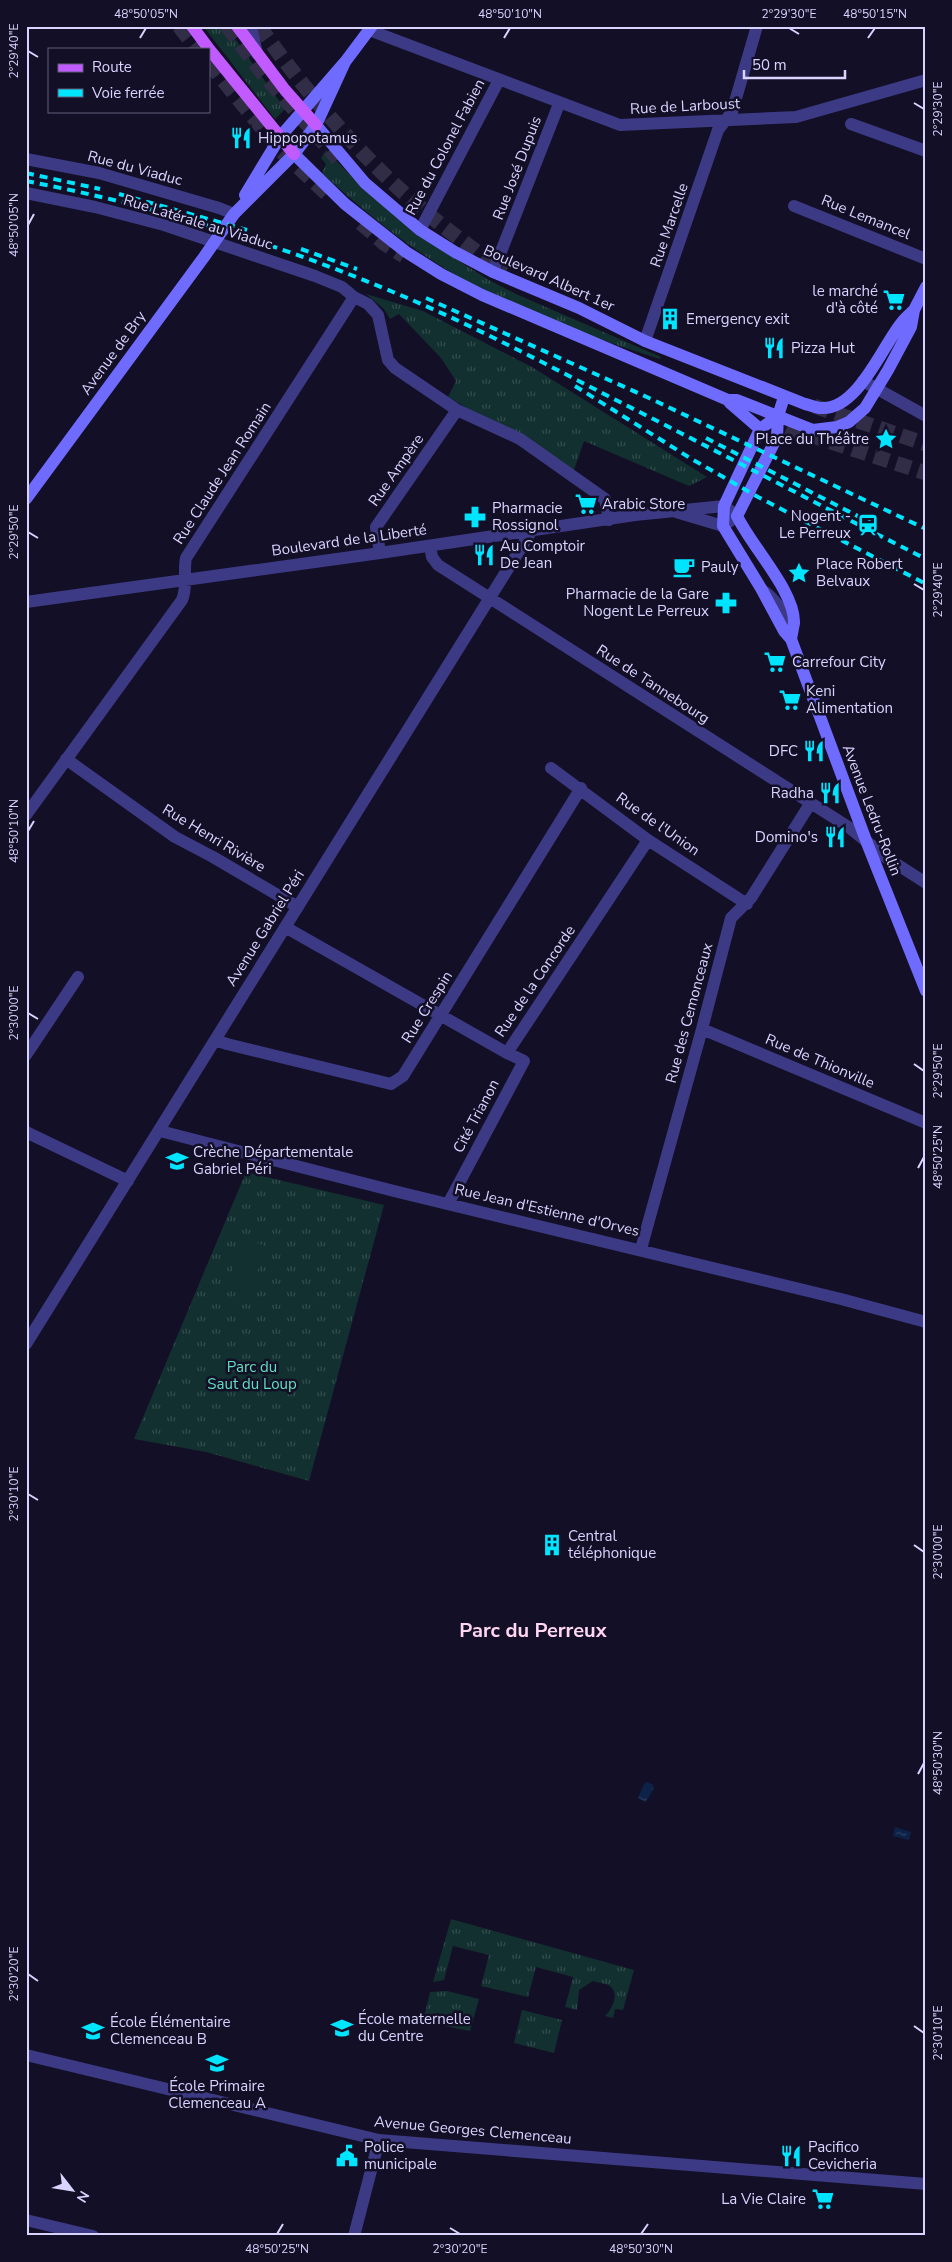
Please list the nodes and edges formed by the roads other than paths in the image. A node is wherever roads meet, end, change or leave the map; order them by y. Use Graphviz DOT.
graph roads {
  1 [pos="192,26"];
  2 [pos="237,26"];
  3 [pos="251,26"];
  4 [pos="757,26"];
  5 [pos="370,28"];
  6 [pos="208,48"];
  7 [pos="210,50"];
  8 [pos="257,54"];
  9 [pos="345,62"];
  10 [pos="500,80"];
  11 [pos="926,80"];
  12 [pos="560,104"];
  13 [pos="302,110"];
  14 [pos="725,120"];
  15 [pos="851,124"];
  16 [pos="316,125"];
  17 [pos="280,137"];
  18 [pos="926,151"];
  19 [pos="294,154"];
  20 [pos="26,159"];
  21 [pos="26,193"];
  22 [pos="794,206"];
  23 [pos="234,214"];
  24 [pos="420,230"];
  25 [pos="214,242"];
  26 [pos="926,258"];
  27 [pos="493,272"];
  28 [pos="926,287"];
  29 [pos="354,297"];
  30 [pos="914,310"];
  31 [pos="645,341"];
  32 [pos="863,381"];
  33 [pos="877,388"];
  34 [pos="784,397"];
  35 [pos="728,400"];
  36 [pos="457,410"];
  37 [pos="778,416"];
  38 [pos="926,416"];
  39 [pos="760,429"];
  40 [pos="26,499"];
  41 [pos="724,506"];
  42 [pos="676,512"];
  43 [pos="738,516"];
  44 [pos="609,520"];
  45 [pos="723,526"];
  46 [pos="532,530"];
  47 [pos="430,546"];
  48 [pos="380,553"];
  49 [pos="186,579"];
  50 [pos="762,590"];
  51 [pos="490,599"];
  52 [pos="26,602"];
  53 [pos="794,622"];
  54 [pos="791,639"];
  55 [pos="66,759"];
  56 [pos="551,768"];
  57 [pos="581,788"];
  58 [pos="810,804"];
  59 [pos="26,815"];
  60 [pos="648,840"];
  61 [pos="867,843"];
  62 [pos="926,883"];
  63 [pos="747,904"];
  64 [pos="298,907"];
  65 [pos="285,927"];
  66 [pos="78,977"];
  67 [pos="926,991"];
  68 [pos="441,1017"];
  69 [pos="702,1029"];
  70 [pos="215,1040"];
  71 [pos="507,1052"];
  72 [pos="26,1055"];
  73 [pos="926,1123"];
  74 [pos="160,1131"];
  75 [pos="26,1132"];
  76 [pos="128,1181"];
  77 [pos="448,1204"];
  78 [pos="641,1249"];
  79 [pos="926,1322"];
  80 [pos="26,1344"];
  81 [pos="26,2055"];
  82 [pos="379,2140"];
  83 [pos="926,2184"];
  84 [pos="26,2220"];
  85 [pos="92,2236"];
  86 [pos="354,2236"];
  1 -- 6 [label="main road"];
  2 -- 8 [label="main road"];
  3 -- 8 [label="street"];
  4 -- 14 [label="street, Rue Marcelle"];
  5 -- 9 [label="street"];
  5 -- 10 [label="street, Rue de Larboust"];
  7 -- 17 [label="main road"];
  8 -- 13 [label="main road"];
  9 -- 13 [label="street"];
  9 -- 16 [label="street"];
  10 -- 12 [label="street, Rue de Larboust"];
  10 -- 24 [label="street, Rue du Colonel Fabien"];
  11 -- 14 [label="street, Rue de Larboust"];
  12 -- 14 [label="street, Rue de Larboust"];
  12 -- 27 [label="street, Rue José Dupuis"];
  13 -- 16 [label="main road"];
  13 -- 17 [label="street"];
  14 -- 31 [label="street, Rue Marcelle"];
  15 -- 18 [label="street"];
  16 -- 19 [label="street"];
  16 -- 24 [label="street, Boulevard Albert 1er"];
  17 -- 19 [label="main road"];
  17 -- 23 [label="street"];
  19 -- 23 [label="street"];
  19 -- 35 [label="street"];
  20 -- 23 [label="street, Rue du Viaduc"];
  21 -- 25 [label="street, Rue Latérale au Viaduc"];
  22 -- 26 [label="street, Rue Lemancel"];
  23 -- 25 [label="street, Avenue de Bry"];
  24 -- 27 [label="street, Boulevard Albert 1er"];
  25 -- 29 [label="street, Rue Latérale au Viaduc"];
  25 -- 40 [label="street, Avenue de Bry"];
  27 -- 31 [label="street, Boulevard Albert 1er"];
  28 -- 30 [label="street"];
  29 -- 36 [label="street, Rue Latérale au Viaduc"];
  29 -- 49 [label="street, Rue Claude Jean Romain"];
  30 -- 32 [label="street, Boulevard Albert 1er"];
  30 -- 33 [label="street"];
  31 -- 34 [label="street, Boulevard Albert 1er"];
  32 -- 33 [label="street"];
  32 -- 34 [label="street, Boulevard Albert 1er"];
  33 -- 37 [label="street"];
  33 -- 38 [label="street"];
  34 -- 37 [label="street"];
  35 -- 37 [label="street"];
  35 -- 39 [label="street"];
  36 -- 44 [label="street, Rue Latérale au Viaduc"];
  36 -- 48 [label="street, Rue Ampère"];
  37 -- 39 [label="street"];
  37 -- 43 [label="street"];
  39 -- 41 [label="street"];
  41 -- 42 [label="street, Boulevard de la Liberté"];
  41 -- 43 [label="street"];
  41 -- 45 [label="street"];
  42 -- 44 [label="street, Boulevard de la Liberté"];
  42 -- 45 [label="street, Boulevard de la Liberté"];
  43 -- 45 [label="street"];
  43 -- 53 [label="street"];
  44 -- 46 [label="street, Boulevard de la Liberté"];
  45 -- 50 [label="street, Avenue Ledru-Rollin"];
  46 -- 47 [label="street, Boulevard de la Liberté"];
  46 -- 51 [label="street, Avenue Gabriel Péri"];
  47 -- 48 [label="street, Boulevard de la Liberté"];
  47 -- 51 [label="street, Rue de Tannebourg"];
  48 -- 49 [label="street, Boulevard de la Liberté"];
  49 -- 52 [label="street, Boulevard de la Liberté"];
  49 -- 55 [label="street, Rue Claude Jean Romain"];
  50 -- 53 [label="street, Avenue Ledru-Rollin"];
  50 -- 54 [label="street, Avenue Ledru-Rollin"];
  51 -- 58 [label="street, Rue de Tannebourg"];
  51 -- 64 [label="street, Avenue Gabriel Péri"];
  53 -- 54 [label="street"];
  54 -- 61 [label="street, Avenue Ledru-Rollin"];
  55 -- 59 [label="street, Rue Claude Jean Romain"];
  55 -- 64 [label="street, Rue Henri Rivière"];
  56 -- 57 [label="street, Rue de l'Union"];
  57 -- 60 [label="street, Rue de l'Union"];
  57 -- 68 [label="street, Rue Crespin"];
  58 -- 61 [label="street, Rue de Tannebourg"];
  58 -- 63 [label="street, Rue des Cemonceaux"];
  60 -- 63 [label="street, Rue de l'Union"];
  60 -- 71 [label="street, Rue de la Concorde"];
  61 -- 62 [label="street, Rue de Tannebourg"];
  61 -- 67 [label="street, Avenue Ledru-Rollin"];
  63 -- 69 [label="street, Rue des Cemonceaux"];
  64 -- 65 [label="street, Avenue Gabriel Péri"];
  65 -- 68 [label="street, Rue de la Concorde"];
  65 -- 70 [label="street, Avenue Gabriel Péri"];
  66 -- 72 [label="street"];
  68 -- 70 [label="street, Rue Crespin"];
  68 -- 71 [label="street, Rue de la Concorde"];
  69 -- 73 [label="street, Rue de Thionville"];
  69 -- 78 [label="street, Rue des Cemonceaux"];
  70 -- 74 [label="street, Avenue Gabriel Péri"];
  71 -- 77 [label="street, Cité Trianon"];
  74 -- 76 [label="street, Avenue Gabriel Péri"];
  74 -- 77 [label="street, Rue Jean d'Estienne d'Orves"];
  75 -- 76 [label="street"];
  76 -- 80 [label="street, Avenue Gabriel Péri"];
  77 -- 78 [label="street, Rue Jean d'Estienne d'Orves"];
  78 -- 79 [label="street, Rue Jean d'Estienne d'Orves"];
  81 -- 82 [label="street, Avenue Georges Clemenceau"];
  82 -- 83 [label="street, Avenue Georges Clemenceau"];
  82 -- 86 [label="street"];
  84 -- 85 [label="street"];
}
